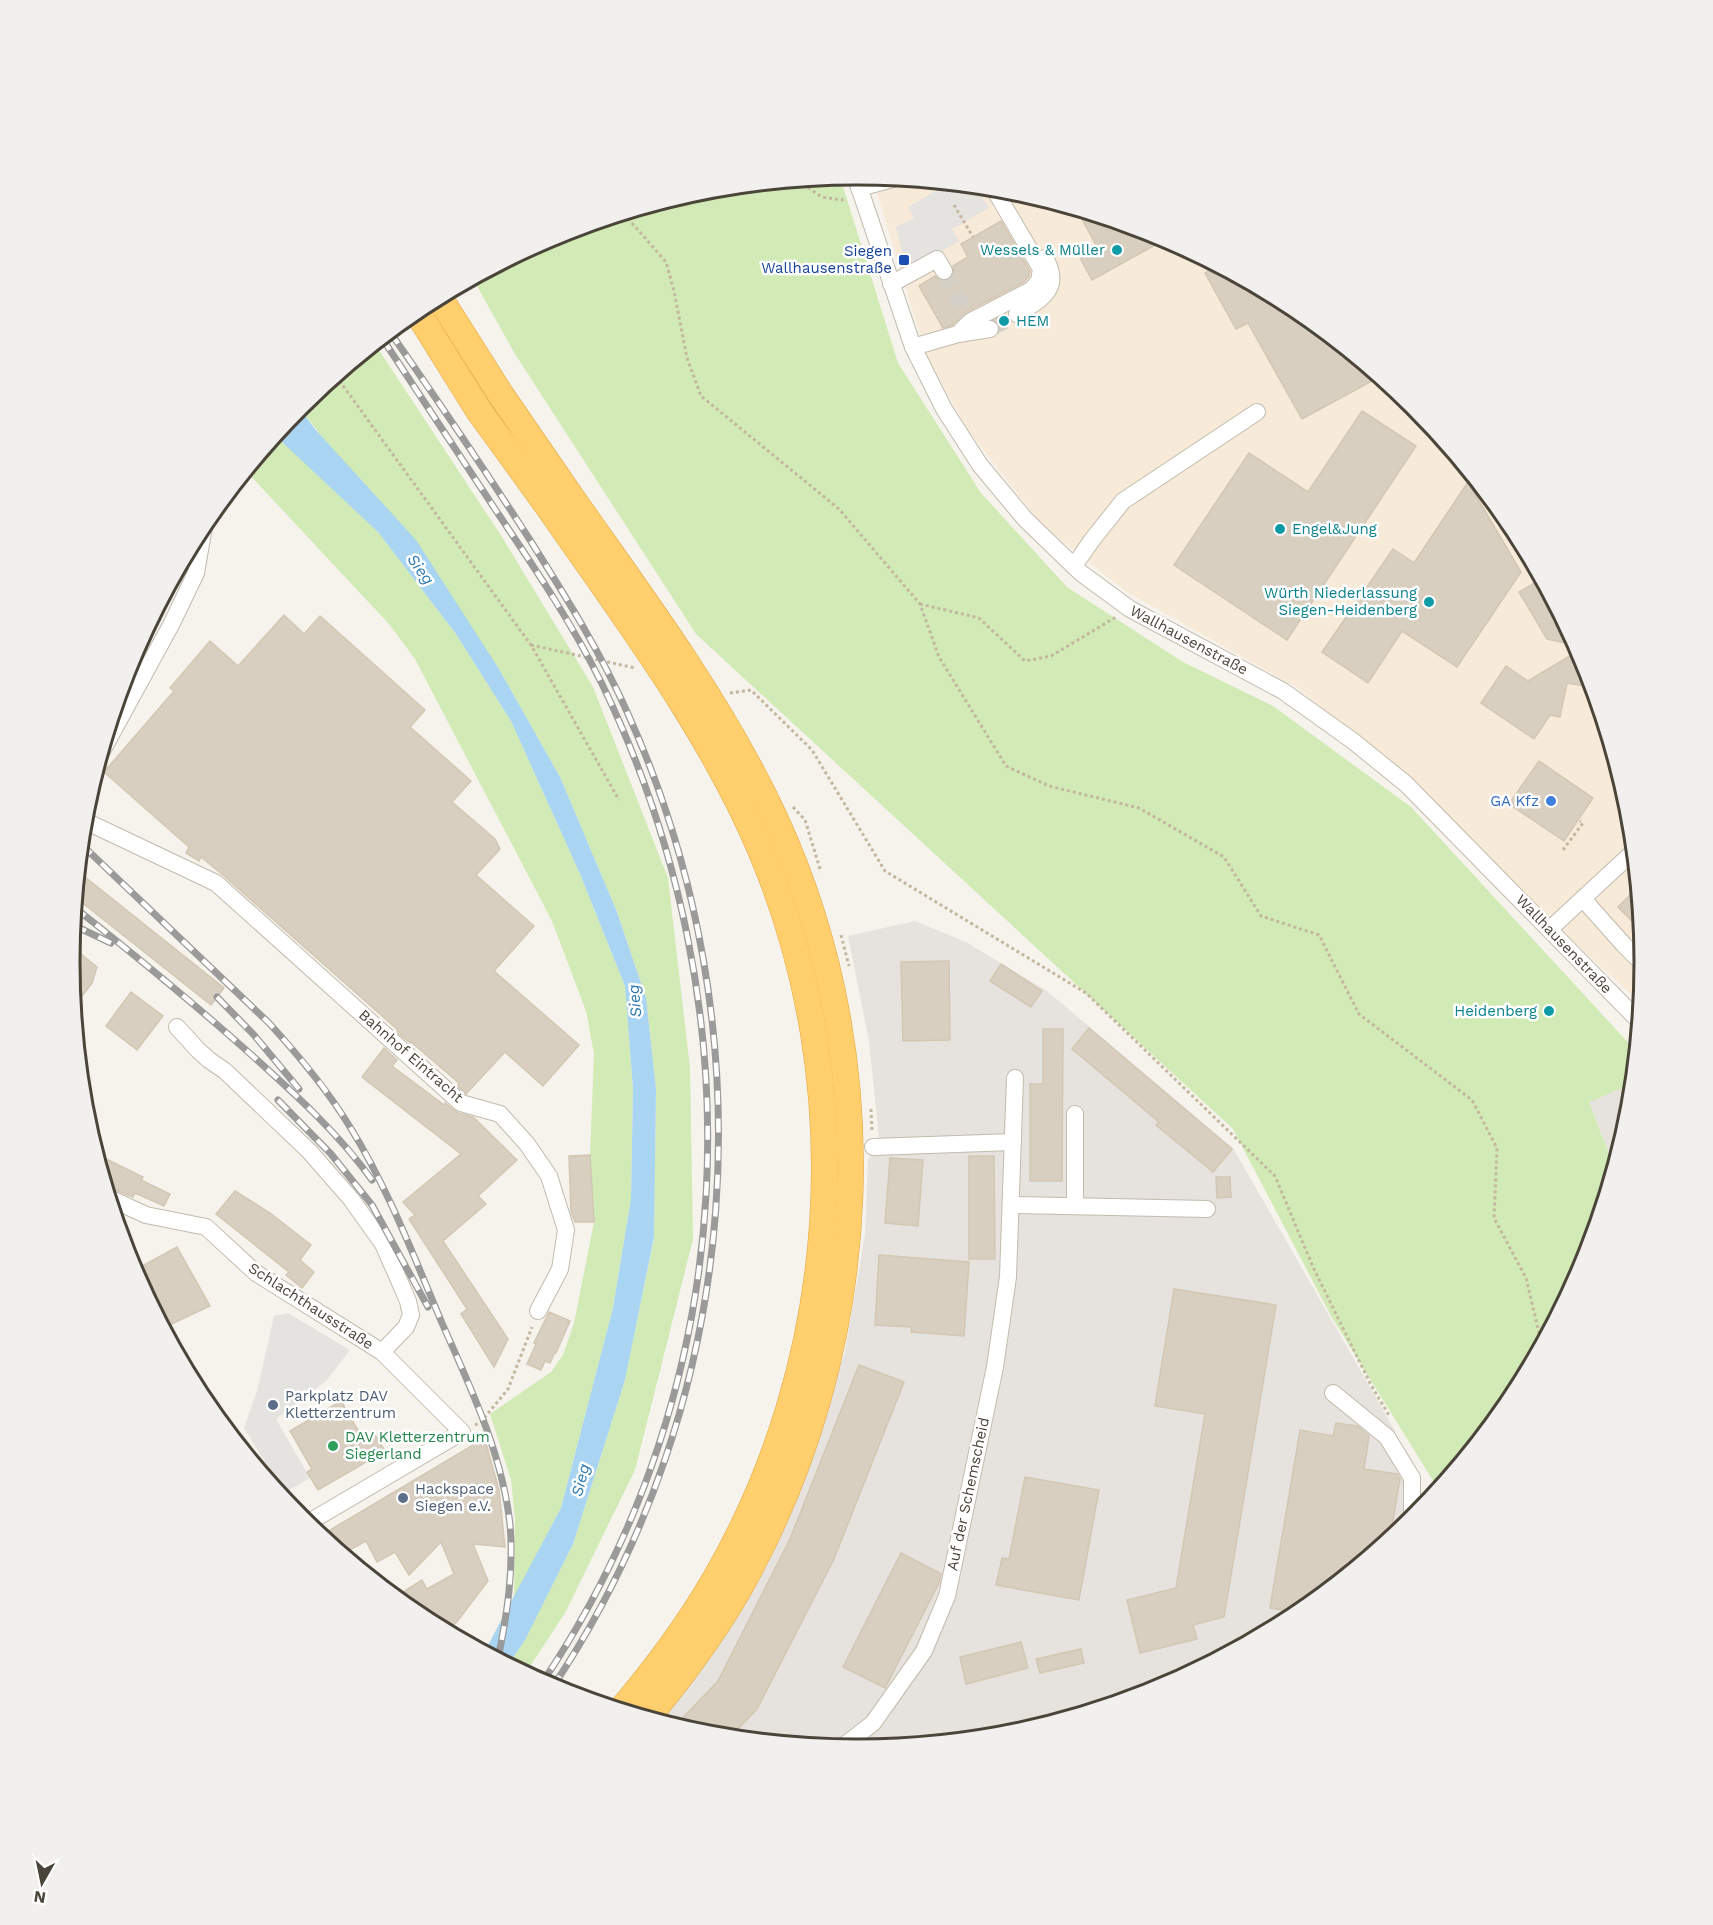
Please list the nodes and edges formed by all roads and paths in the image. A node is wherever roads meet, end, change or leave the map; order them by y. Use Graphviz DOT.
graph roads {
  1 [pos="854,185"];
  2 [pos="858,185"];
  3 [pos="807,187"];
  4 [pos="1000,199"];
  5 [pos="1011,201"];
  6 [pos="954,205"];
  7 [pos="629,220"];
  8 [pos="973,237"];
  9 [pos="944,271"];
  10 [pos="891,284"];
  11 [pos="444,305"];
  12 [pos="1017,314"];
  13 [pos="421,319"];
  14 [pos="990,329"];
  15 [pos="958,334"];
  16 [pos="913,347"];
  17 [pos="340,382"];
  18 [pos="1257,412"];
  19 [pos="559,501"];
  20 [pos="201,547"];
  21 [pos="1074,566"];
  22 [pos="920,604"];
  23 [pos="1130,609"];
  24 [pos="531,645"];
  25 [pos="646,670"];
  26 [pos="729,693"];
  27 [pos="118,721"];
  28 [pos="619,800"];
  29 [pos="1580,821"];
  30 [pos="92,824"];
  31 [pos="1563,850"];
  32 [pos="1627,858"];
  33 [pos="1583,899"];
  34 [pos="1550,929"];
  35 [pos="1634,955"];
  36 [pos="1632,1014"];
  37 [pos="177,1027"];
  38 [pos="1015,1078"];
  39 [pos="1075,1114"];
  40 [pos="1013,1142"];
  41 [pos="873,1147"];
  42 [pos="118,1202"];
  43 [pos="1012,1205"];
  44 [pos="1075,1206"];
  45 [pos="1207,1209"];
  46 [pos="538,1311"];
  47 [pos="1539,1332"];
  48 [pos="382,1352"];
  49 [pos="1333,1393"];
  50 [pos="1393,1422"];
  51 [pos="462,1432"];
  52 [pos="1412,1506"];
  53 [pos="314,1519"];
  54 [pos="626,1704"];
  55 [pos="652,1712"];
  56 [pos="853,1739"];
  1 -- 3 [label="path"];
  2 -- 10 [label="street, Wallhausenstraße"];
  4 -- 15 [label="street"];
  5 -- 12 [label="street"];
  6 -- 8 [label="path"];
  7 -- 22 [label="path"];
  9 -- 10 [label="street"];
  10 -- 16 [label="street, Wallhausenstraße"];
  11 -- 19 [label="highway"];
  13 -- 19 [label="highway"];
  14 -- 15 [label="street"];
  15 -- 16 [label="street"];
  16 -- 21 [label="street, Wallhausenstraße"];
  17 -- 24 [label="path"];
  18 -- 21 [label="street"];
  19 -- 54 [label="highway, bridge"];
  19 -- 55 [label="highway, bridge"];
  20 -- 27 [label="street"];
  21 -- 23 [label="street, Wallhausenstraße"];
  22 -- 23 [label="path"];
  22 -- 47 [label="path"];
  23 -- 34 [label="street, Wallhausenstraße"];
  24 -- 25 [label="path"];
  24 -- 28 [label="path"];
  26 -- 50 [label="path"];
  29 -- 31 [label="path"];
  30 -- 46 [label="street, Bahnhof Eintracht"];
  32 -- 33 [label="street"];
  33 -- 34 [label="street"];
  33 -- 35 [label="street"];
  34 -- 36 [label="street, Wallhausenstraße"];
  37 -- 48 [label="street"];
  38 -- 40 [label="street, Auf der Schemscheid"];
  39 -- 44 [label="street"];
  40 -- 41 [label="street"];
  40 -- 43 [label="street, Auf der Schemscheid"];
  42 -- 48 [label="street, Schlachthausstraße"];
  43 -- 44 [label="street"];
  43 -- 56 [label="street, Auf der Schemscheid"];
  44 -- 45 [label="street"];
  46 -- 51 [label="path"];
  48 -- 51 [label="street, Schlachthausstraße"];
  49 -- 52 [label="street"];
  51 -- 53 [label="street"];
}
